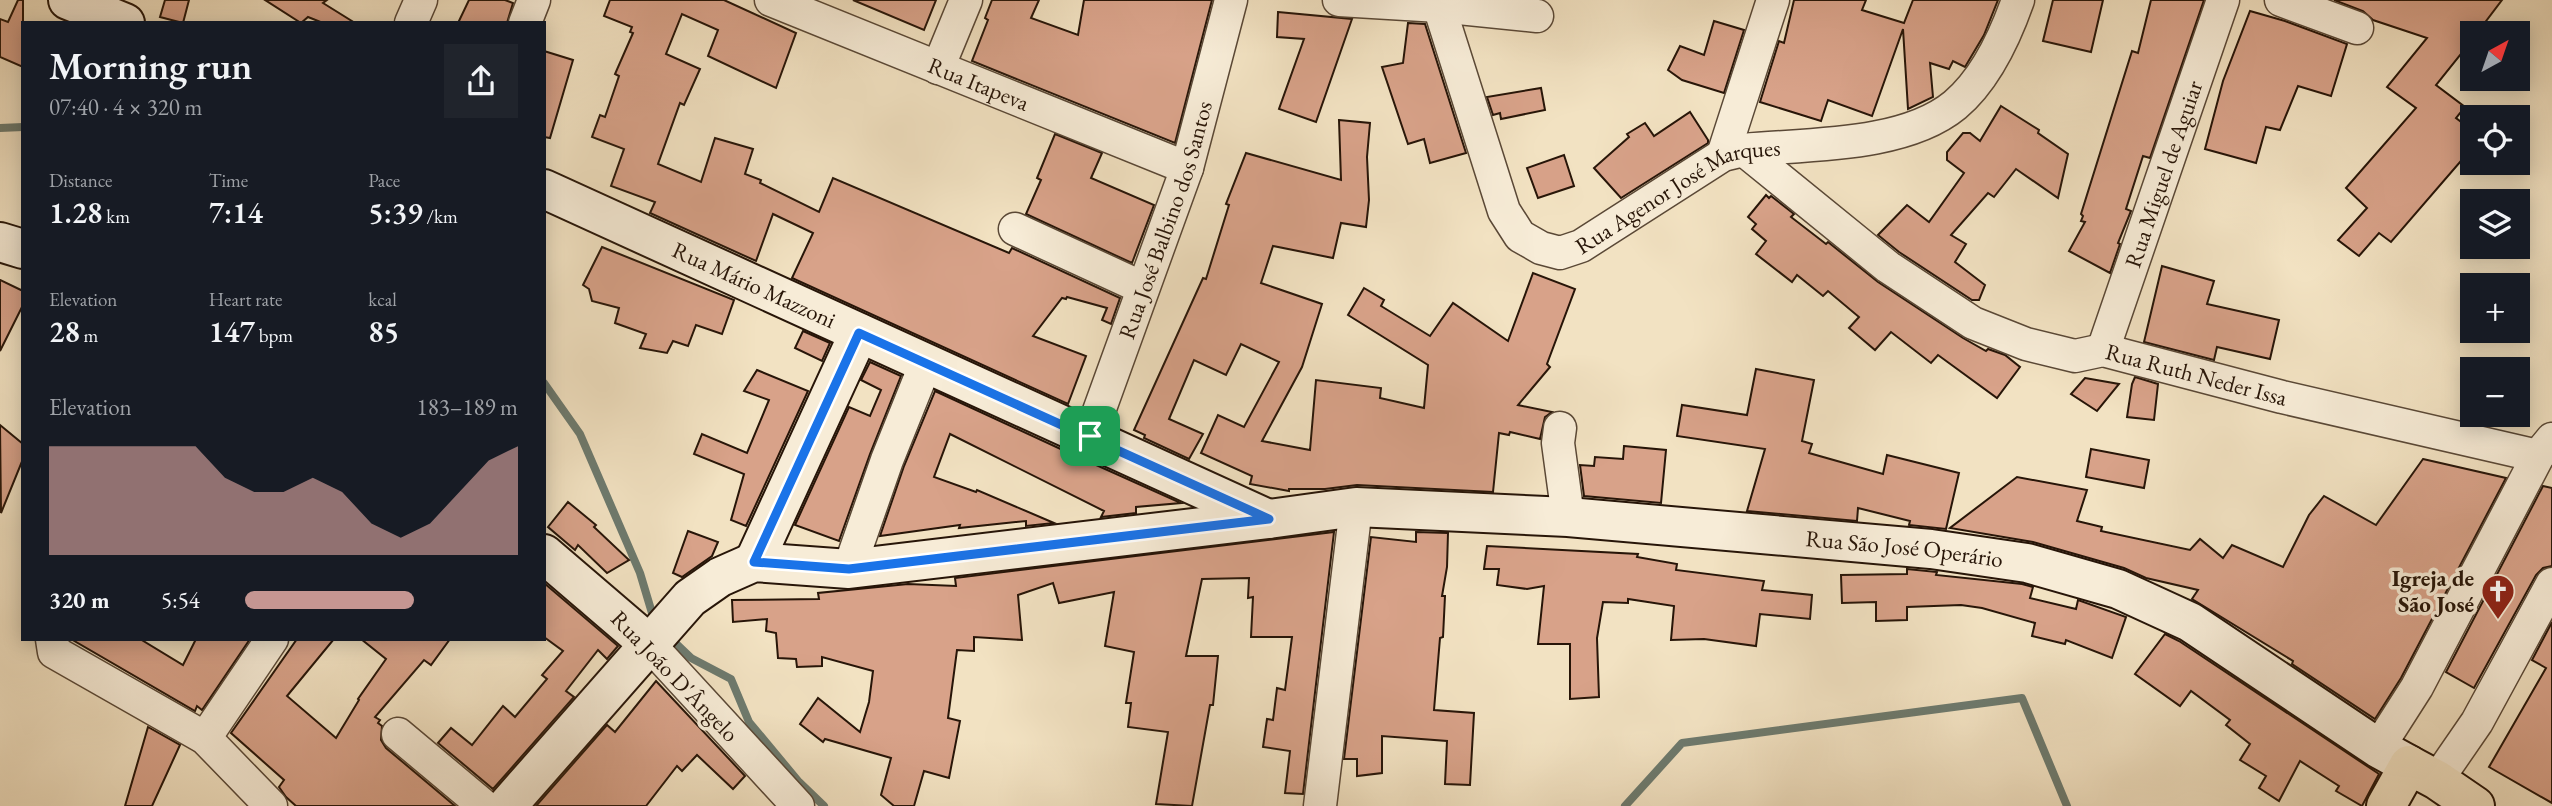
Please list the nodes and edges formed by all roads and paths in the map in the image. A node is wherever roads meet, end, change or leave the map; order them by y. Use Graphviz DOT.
graph roads {
  1 [pos="68,0"];
  2 [pos="421,0"];
  3 [pos="534,0"];
  4 [pos="771,0"];
  5 [pos="966,0"];
  6 [pos="1231,0"];
  7 [pos="1339,0"];
  8 [pos="1773,0"];
  9 [pos="2018,0"];
  10 [pos="2223,0"];
  11 [pos="2281,0"];
  12 [pos="1439,6"];
  13 [pos="112,13"];
  14 [pos="1537,16"];
  15 [pos="412,21"];
  16 [pos="526,21"];
  17 [pos="2357,28"];
  18 [pos="938,68"];
  19 [pos="1733,153"];
  20 [pos="1187,168"];
  21 [pos="546,190"];
  22 [pos="1015,229"];
  23 [pos="0,242"];
  24 [pos="21,248"];
  25 [pos="1143,288"];
  26 [pos="859,333"];
  27 [pos="2102,350"];
  28 [pos="926,363"];
  29 [pos="1560,428"];
  30 [pos="1090,436"];
  31 [pos="2545,447"];
  32 [pos="1356,506"];
  33 [pos="1568,517"];
  34 [pos="1269,519"];
  35 [pos="546,556"];
  36 [pos="754,562"];
  37 [pos="849,569"];
  38 [pos="2552,584"];
  39 [pos="652,640"];
  40 [pos="52,641"];
  41 [pos="271,641"];
  42 [pos="398,734"];
  43 [pos="205,737"];
  44 [pos="2408,764"];
  45 [pos="271,806"];
  46 [pos="484,806"];
  47 [pos="507,806"];
  48 [pos="797,806"];
  49 [pos="1321,806"];
  50 [pos="2386,806"];
  51 [pos="2475,806"];
  1 -- 13 [label="street"];
  2 -- 15 [label="street"];
  3 -- 16 [label="street"];
  4 -- 18 [label="street, Rua Itapeva"];
  5 -- 18 [label="street"];
  6 -- 20 [label="street, Rua José Balbino dos Santos"];
  7 -- 12 [label="street"];
  8 -- 19 [label="street"];
  9 -- 19 [label="street, Rua Agenor José Marques"];
  10 -- 27 [label="street, Rua Miguel de Aguiar"];
  11 -- 17 [label="street"];
  12 -- 14 [label="street"];
  12 -- 19 [label="street, Rua Agenor José Marques"];
  18 -- 20 [label="street, Rua Itapeva"];
  19 -- 27 [label="street, Rua Ruth Neder Issa"];
  20 -- 25 [label="street, Rua José Balbino dos Santos"];
  21 -- 26 [label="street, Rua Mário Mazzoni"];
  22 -- 25 [label="street"];
  23 -- 24 [label="street"];
  25 -- 30 [label="street, Rua José Balbino dos Santos"];
  26 -- 28 [label="street, Rua Mário Mazzoni"];
  26 -- 36 [label="street"];
  27 -- 31 [label="street, Rua Ruth Neder Issa"];
  28 -- 30 [label="street, Rua Mário Mazzoni"];
  28 -- 37 [label="street"];
  29 -- 33 [label="street"];
  30 -- 34 [label="street, Rua Mário Mazzoni"];
  31 -- 44 [label="street"];
  32 -- 33 [label="street, Rua São José Operário"];
  32 -- 34 [label="street, Rua São José Operário"];
  32 -- 49 [label="street"];
  33 -- 44 [label="street, Rua São José Operário"];
  34 -- 37 [label="street, Rua São José Operário"];
  35 -- 39 [label="street, Rua João D'Ângelo"];
  36 -- 37 [label="street, Rua São José Operário"];
  36 -- 39 [label="street"];
  38 -- 44 [label="street"];
  39 -- 47 [label="street"];
  39 -- 48 [label="street, Rua João D'Ângelo"];
  40 -- 43 [label="street"];
  41 -- 43 [label="street"];
  42 -- 46 [label="street"];
  43 -- 45 [label="street"];
  44 -- 50 [label="highway"];
  44 -- 51 [label="highway, Rua São José Operário"];
}
